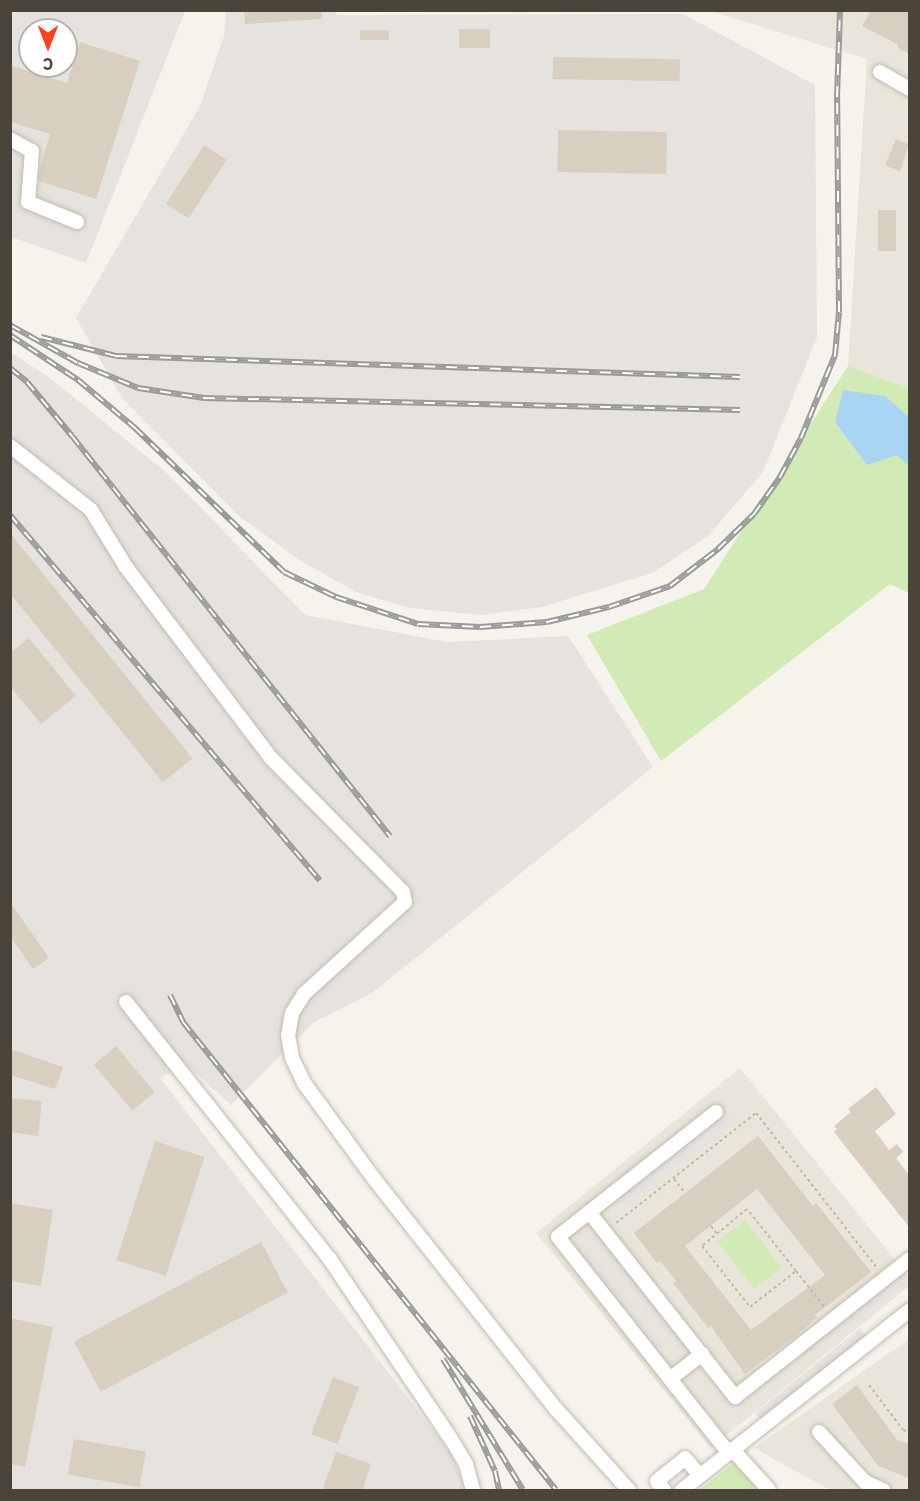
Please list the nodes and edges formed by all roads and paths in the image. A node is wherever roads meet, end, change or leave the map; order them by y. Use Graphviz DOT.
graph roads {
  1 [pos="879,72"];
  2 [pos="909,89"];
  3 [pos="10,139"];
  4 [pos="76,222"];
  5 [pos="10,446"];
  6 [pos="126,1002"];
  7 [pos="716,1112"];
  8 [pos="673,1178"];
  9 [pos="685,1193"];
  10 [pos="589,1212"];
  11 [pos="711,1226"];
  12 [pos="605,1232"];
  13 [pos="717,1234"];
  14 [pos="909,1259"];
  15 [pos="796,1271"];
  16 [pos="886,1278"];
  17 [pos="909,1310"];
  18 [pos="834,1319"];
  19 [pos="702,1354"];
  20 [pos="670,1379"];
  21 [pos="869,1384"];
  22 [pos="819,1432"];
  23 [pos="909,1432"];
  24 [pos="730,1451"];
  25 [pos="700,1476"];
  26 [pos="473,1491"];
  27 [pos="629,1491"];
  28 [pos="664,1491"];
  29 [pos="682,1491"];
  30 [pos="769,1491"];
  31 [pos="884,1491"];
  1 -- 2 [label="street"];
  3 -- 4 [label="street"];
  5 -- 27 [label="street"];
  6 -- 26 [label="street"];
  7 -- 10 [label="street"];
  8 -- 9 [label="path"];
  8 -- 12 [label="path"];
  8 -- 16 [label="path"];
  10 -- 12 [label="street"];
  10 -- 20 [label="street"];
  11 -- 13 [label="path"];
  12 -- 19 [label="street"];
  13 -- 15 [label="path"];
  13 -- 15 [label="path"];
  14 -- 16 [label="street"];
  15 -- 18 [label="path"];
  16 -- 18 [label="street"];
  17 -- 24 [label="street"];
  18 -- 19 [label="street"];
  19 -- 20 [label="street"];
  20 -- 24 [label="street"];
  21 -- 23 [label="path"];
  22 -- 31 [label="street"];
  24 -- 25 [label="street"];
  24 -- 30 [label="street"];
  25 -- 28 [label="street"];
  25 -- 29 [label="street"];
}
